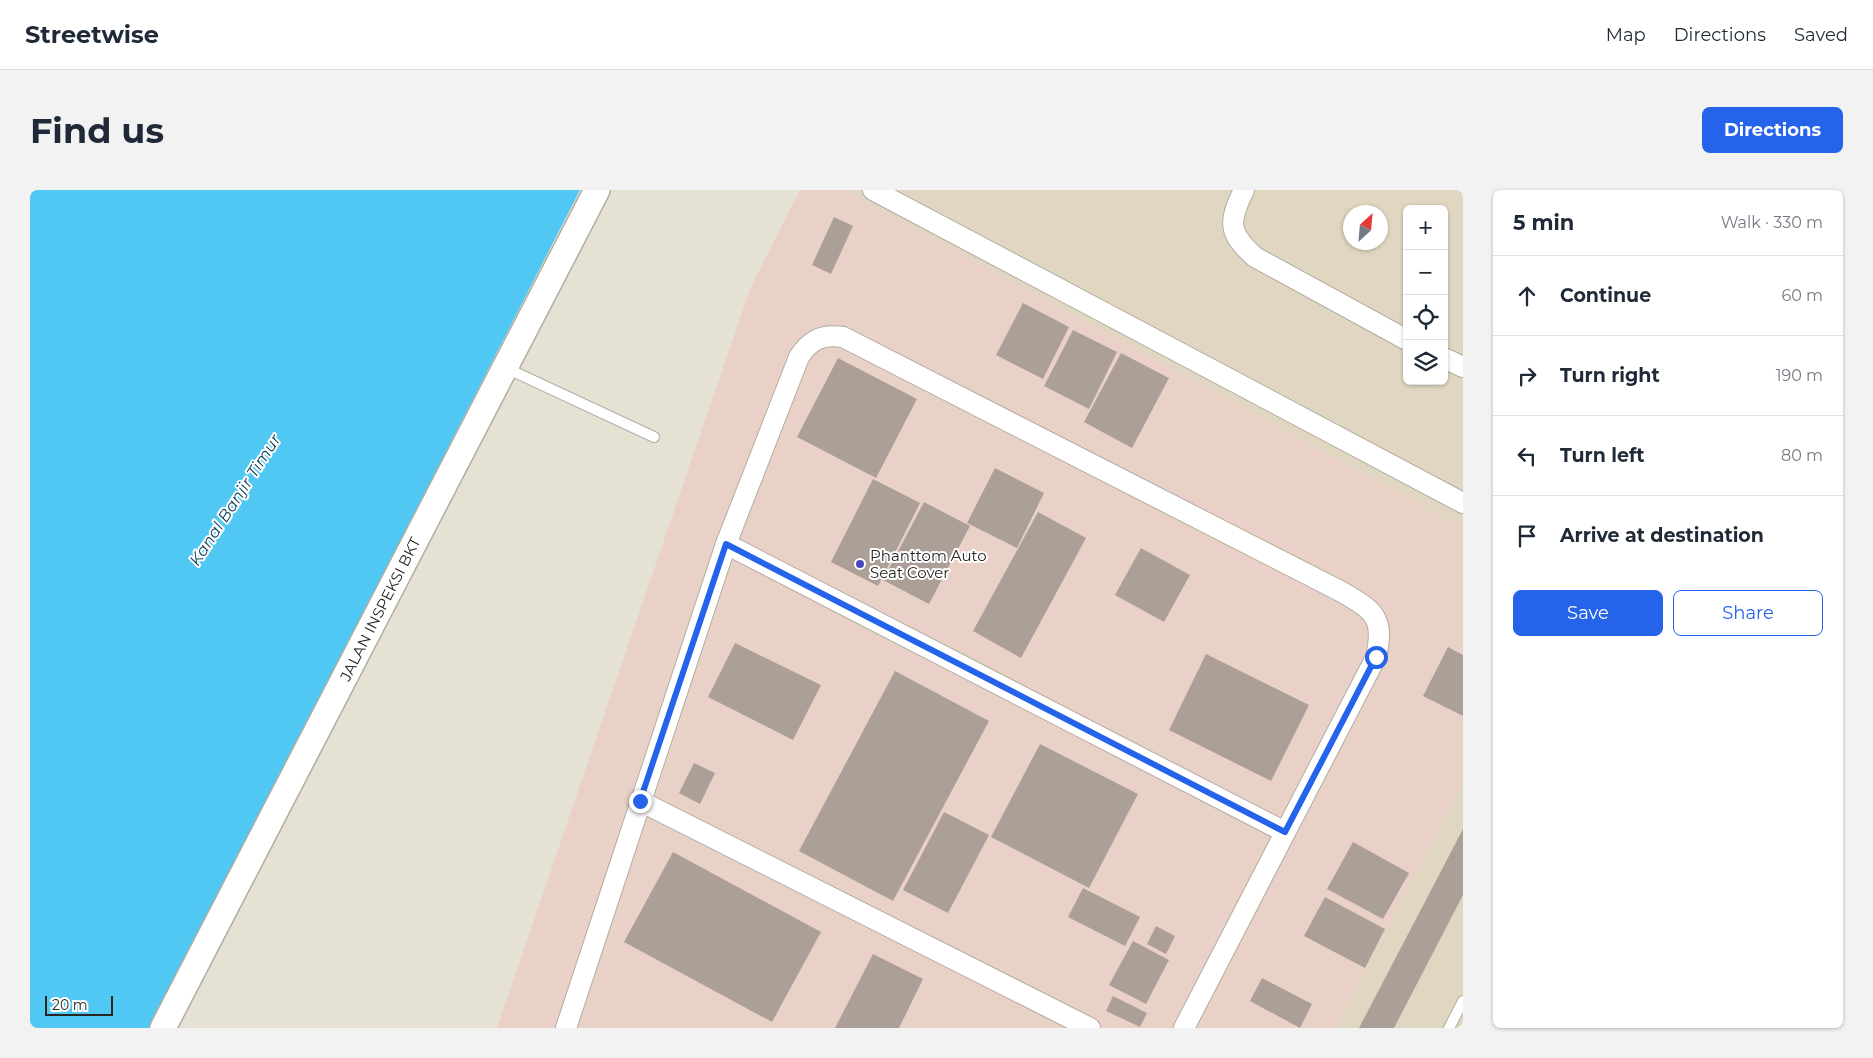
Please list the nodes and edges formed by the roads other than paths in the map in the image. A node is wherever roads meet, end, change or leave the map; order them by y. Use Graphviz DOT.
graph roads {
  1 [pos="597,190"];
  2 [pos="873,190"];
  3 [pos="1244,190"];
  4 [pos="1403,338"];
  5 [pos="1448,360"];
  6 [pos="1463,367"];
  7 [pos="505,368"];
  8 [pos="654,437"];
  9 [pos="1463,503"];
  10 [pos="726,544"];
  11 [pos="640,801"];
  12 [pos="1285,832"];
  13 [pos="1463,1001"];
  14 [pos="163,1028"];
  15 [pos="566,1028"];
  16 [pos="1090,1028"];
  17 [pos="1184,1028"];
  18 [pos="1449,1028"];
  1 -- 7 [label="street, JALAN INSPEKSI BKT"];
  2 -- 9 [label="street"];
  3 -- 4 [label="street"];
  5 -- 6 [label="street"];
  7 -- 8 [label="lane"];
  7 -- 14 [label="street, JALAN INSPEKSI BKT"];
  10 -- 11 [label="street"];
  10 -- 12 [label="street"];
  10 -- 12 [label="street"];
  11 -- 15 [label="street"];
  11 -- 16 [label="street"];
  12 -- 17 [label="street"];
  13 -- 18 [label="lane"];
}
